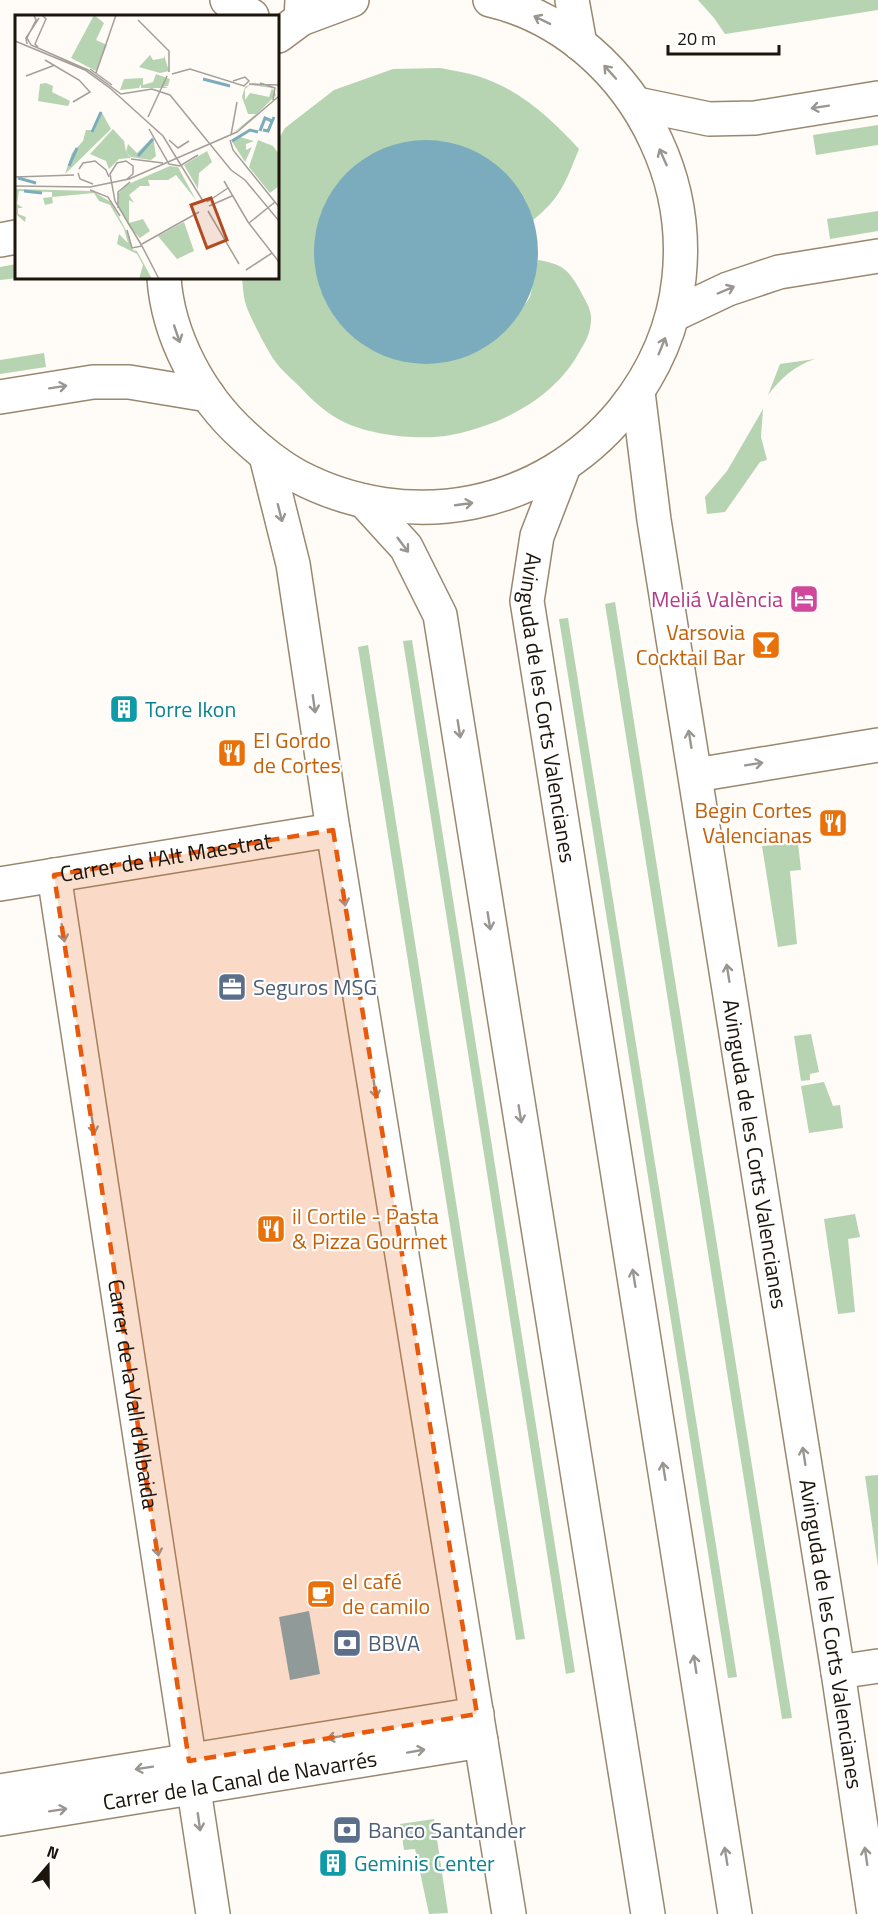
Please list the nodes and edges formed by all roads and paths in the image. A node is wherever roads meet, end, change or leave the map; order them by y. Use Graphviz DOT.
graph roads {
  1 [pos="227,0"];
  2 [pos="352,0"];
  3 [pos="572,0"];
  4 [pos="496,1"];
  5 [pos="250,15"];
  6 [pos="291,20"];
  7 [pos="580,44"];
  8 [pos="878,98"];
  9 [pos="637,104"];
  10 [pos="15,237"];
  11 [pos="0,240"];
  12 [pos="878,256"];
  13 [pos="164,279"];
  14 [pos="673,315"];
  15 [pos="638,393"];
  16 [pos="208,395"];
  17 [pos="0,397"];
  18 [pos="266,456"];
  19 [pos="564,466"];
  20 [pos="364,501"];
  21 [pos="878,745"];
  22 [pos="696,775"];
  23 [pos="333,830"];
  24 [pos="54,875"];
  25 [pos="0,884"];
  26 [pos="878,1666"];
  27 [pos="838,1672"];
  28 [pos="479,1728"];
  29 [pos="192,1774"];
  30 [pos="0,1791"];
  31 [pos="0,1819"];
  32 [pos="213,1914"];
  33 [pos="509,1914"];
  34 [pos="648,1914"];
  35 [pos="735,1914"];
  36 [pos="874,1914"];
  1 -- 5 [label="street"];
  2 -- 6 [label="street"];
  3 -- 7 [label="street"];
  7 -- 4 [label="street, one-way"];
  9 -- 7 [label="street, one-way"];
  8 -- 9 [label="street, one-way"];
  14 -- 9 [label="street, one-way"];
  10 -- 11 [label="street"];
  14 -- 12 [label="street, one-way"];
  13 -- 16 [label="street, one-way"];
  15 -- 14 [label="street, one-way"];
  15 -- 19 [label="street"];
  22 -- 15 [label="street, Avinguda de les Corts Valencianes, one-way"];
  17 -- 16 [label="street, one-way"];
  16 -- 18 [label="street"];
  18 -- 20 [label="street"];
  18 -- 23 [label="street, one-way"];
  20 -- 19 [label="street, one-way"];
  35 -- 19 [label="street, Avinguda de les Corts Valencianes, one-way"];
  20 -- 34 [label="street, one-way"];
  22 -- 21 [label="street, one-way"];
  27 -- 22 [label="street, Avinguda de les Corts Valencianes, one-way"];
  23 -- 24 [label="street, Carrer de l'Alt Maestrat"];
  23 -- 28 [label="street, one-way"];
  24 -- 25 [label="street, Carrer de l'Alt Maestrat"];
  24 -- 29 [label="street, Carrer de la Vall d'Albaida, one-way"];
  26 -- 27 [label="street"];
  36 -- 27 [label="street, Avinguda de les Corts Valencianes, one-way"];
  28 -- 29 [label="street, Carrer de la Canal de Navarrés"];
  28 -- 33 [label="street"];
  29 -- 30 [label="street, Carrer de la Canal de Navarrés, one-way"];
  31 -- 29 [label="street, Carrer de la Canal de Navarrés, one-way"];
  29 -- 32 [label="street, Carrer de la Vall d'Albaida, one-way"];
}
